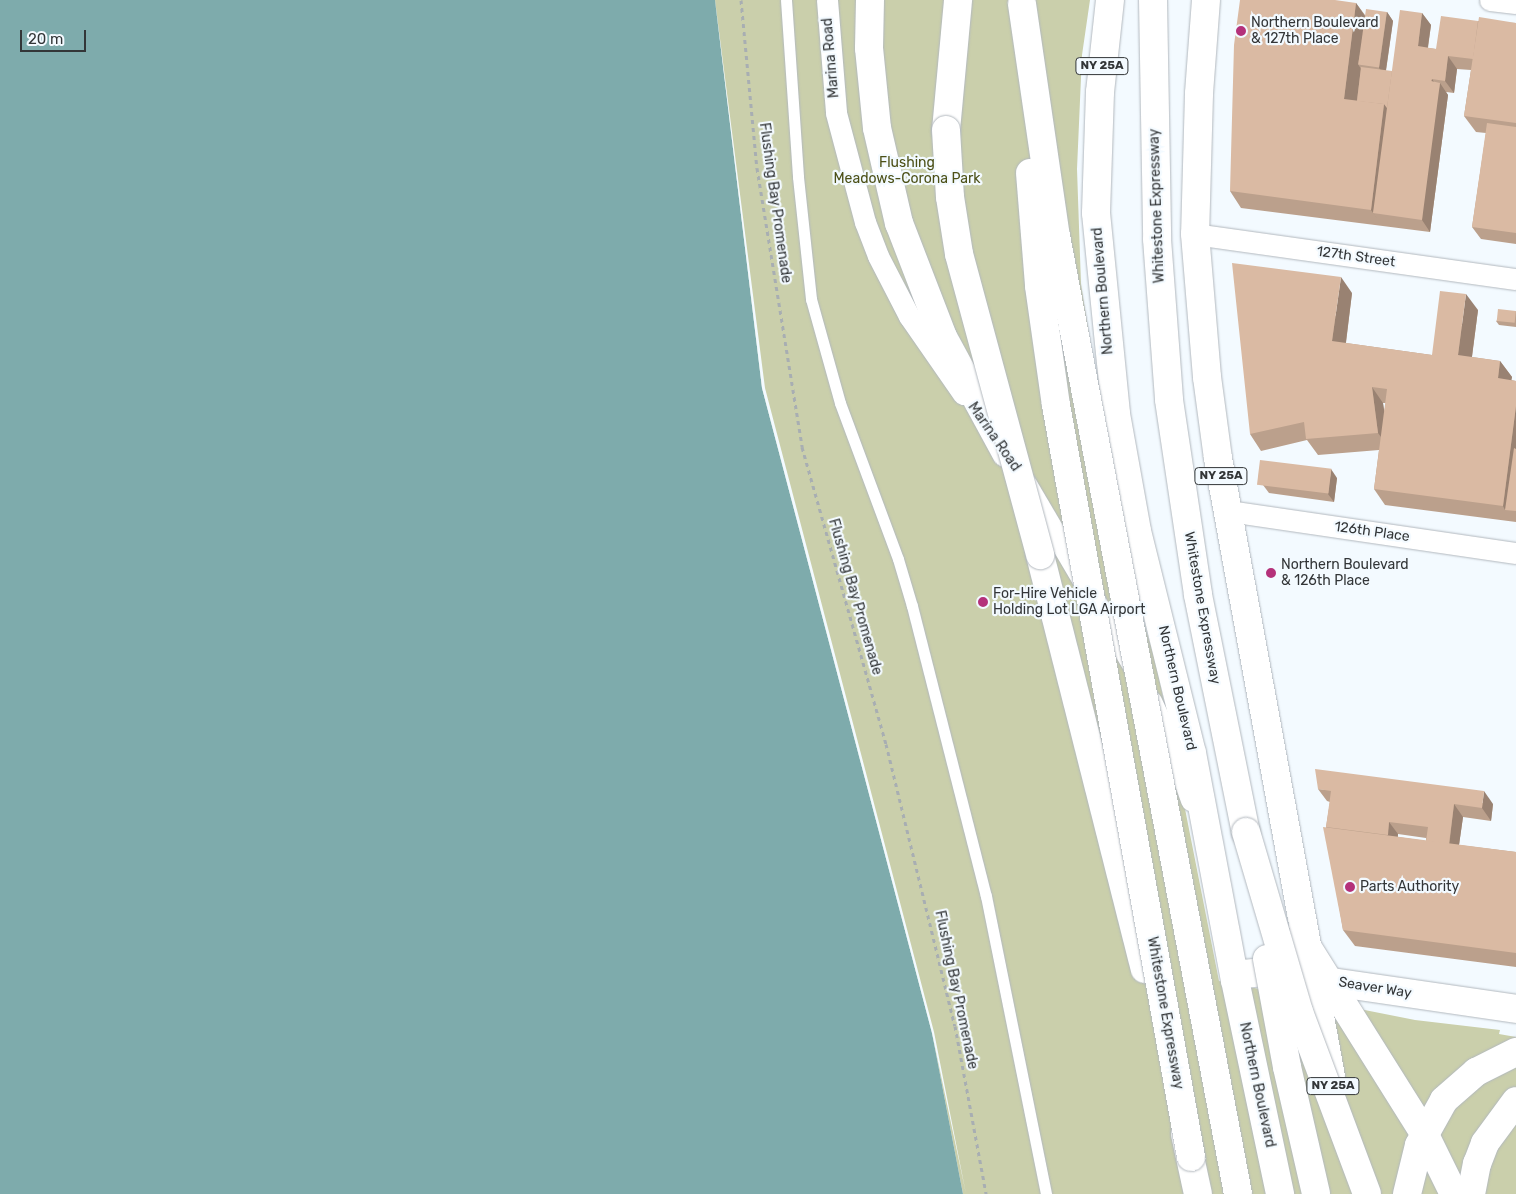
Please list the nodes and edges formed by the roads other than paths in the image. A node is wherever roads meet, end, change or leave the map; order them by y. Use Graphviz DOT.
graph roads {
  1 [pos="786,0"];
  2 [pos="827,0"];
  3 [pos="870,0"];
  4 [pos="945,0"];
  5 [pos="958,0"];
  6 [pos="1110,0"];
  7 [pos="1153,0"];
  8 [pos="1160,0"];
  9 [pos="1206,0"];
  10 [pos="1490,0"];
  11 [pos="1022,2"];
  12 [pos="1516,3"];
  13 [pos="946,130"];
  14 [pos="1155,156"];
  15 [pos="1195,234"];
  16 [pos="1516,279"];
  17 [pos="1006,453"];
  18 [pos="1228,511"];
  19 [pos="1516,553"];
  20 [pos="1246,832"];
  21 [pos="1212,861"];
  22 [pos="1235,980"];
  23 [pos="1320,980"];
  24 [pos="1516,1009"];
  25 [pos="1516,1052"];
  26 [pos="1516,1101"];
  27 [pos="1424,1133"];
  28 [pos="1191,1157"];
  29 [pos="1046,1194"];
  30 [pos="1198,1194"];
  31 [pos="1238,1194"];
  32 [pos="1280,1194"];
  33 [pos="1316,1194"];
  34 [pos="1354,1194"];
  35 [pos="1367,1194"];
  36 [pos="1407,1194"];
  37 [pos="1454,1194"];
  38 [pos="1471,1194"];
  1 -- 29 [label="lane"];
  2 -- 17 [label="street, Marina Road"];
  3 -- 17 [label="main road"];
  4 -- 13 [label="main road"];
  5 -- 13 [label="main road"];
  6 -- 21 [label="main road, Northern Boulevard / NY 25A"];
  7 -- 14 [label="main road, Whitestone Expressway"];
  8 -- 14 [label="main road"];
  9 -- 15 [label="main road, NY 25A"];
  10 -- 12 [label="street"];
  11 -- 28 [label="main road, Whitestone Expressway, bridge"];
  11 -- 31 [label="main road, bridge"];
  13 -- 28 [label="main road, bridge"];
  14 -- 20 [label="main road, Whitestone Expressway"];
  15 -- 16 [label="street, 127th Street"];
  15 -- 18 [label="main road, NY 25A"];
  17 -- 21 [label="street, Marina Road"];
  18 -- 19 [label="street, 126th Place"];
  18 -- 23 [label="main road, NY 25A"];
  20 -- 33 [label="main road, bridge"];
  20 -- 35 [label="main road, Whitestone Expressway, bridge"];
  21 -- 22 [label="main road, Northern Boulevard / NY 25A"];
  22 -- 23 [label="main road, Seaver Way"];
  22 -- 32 [label="main road, Northern Boulevard / NY 25A"];
  23 -- 24 [label="main road, Seaver Way"];
  23 -- 27 [label="main road"];
  23 -- 34 [label="main road, NY 25A"];
  25 -- 27 [label="main road"];
  26 -- 38 [label="main road"];
  27 -- 36 [label="main road"];
  27 -- 37 [label="main road"];
  28 -- 30 [label="main road, Whitestone Expressway"];
}
